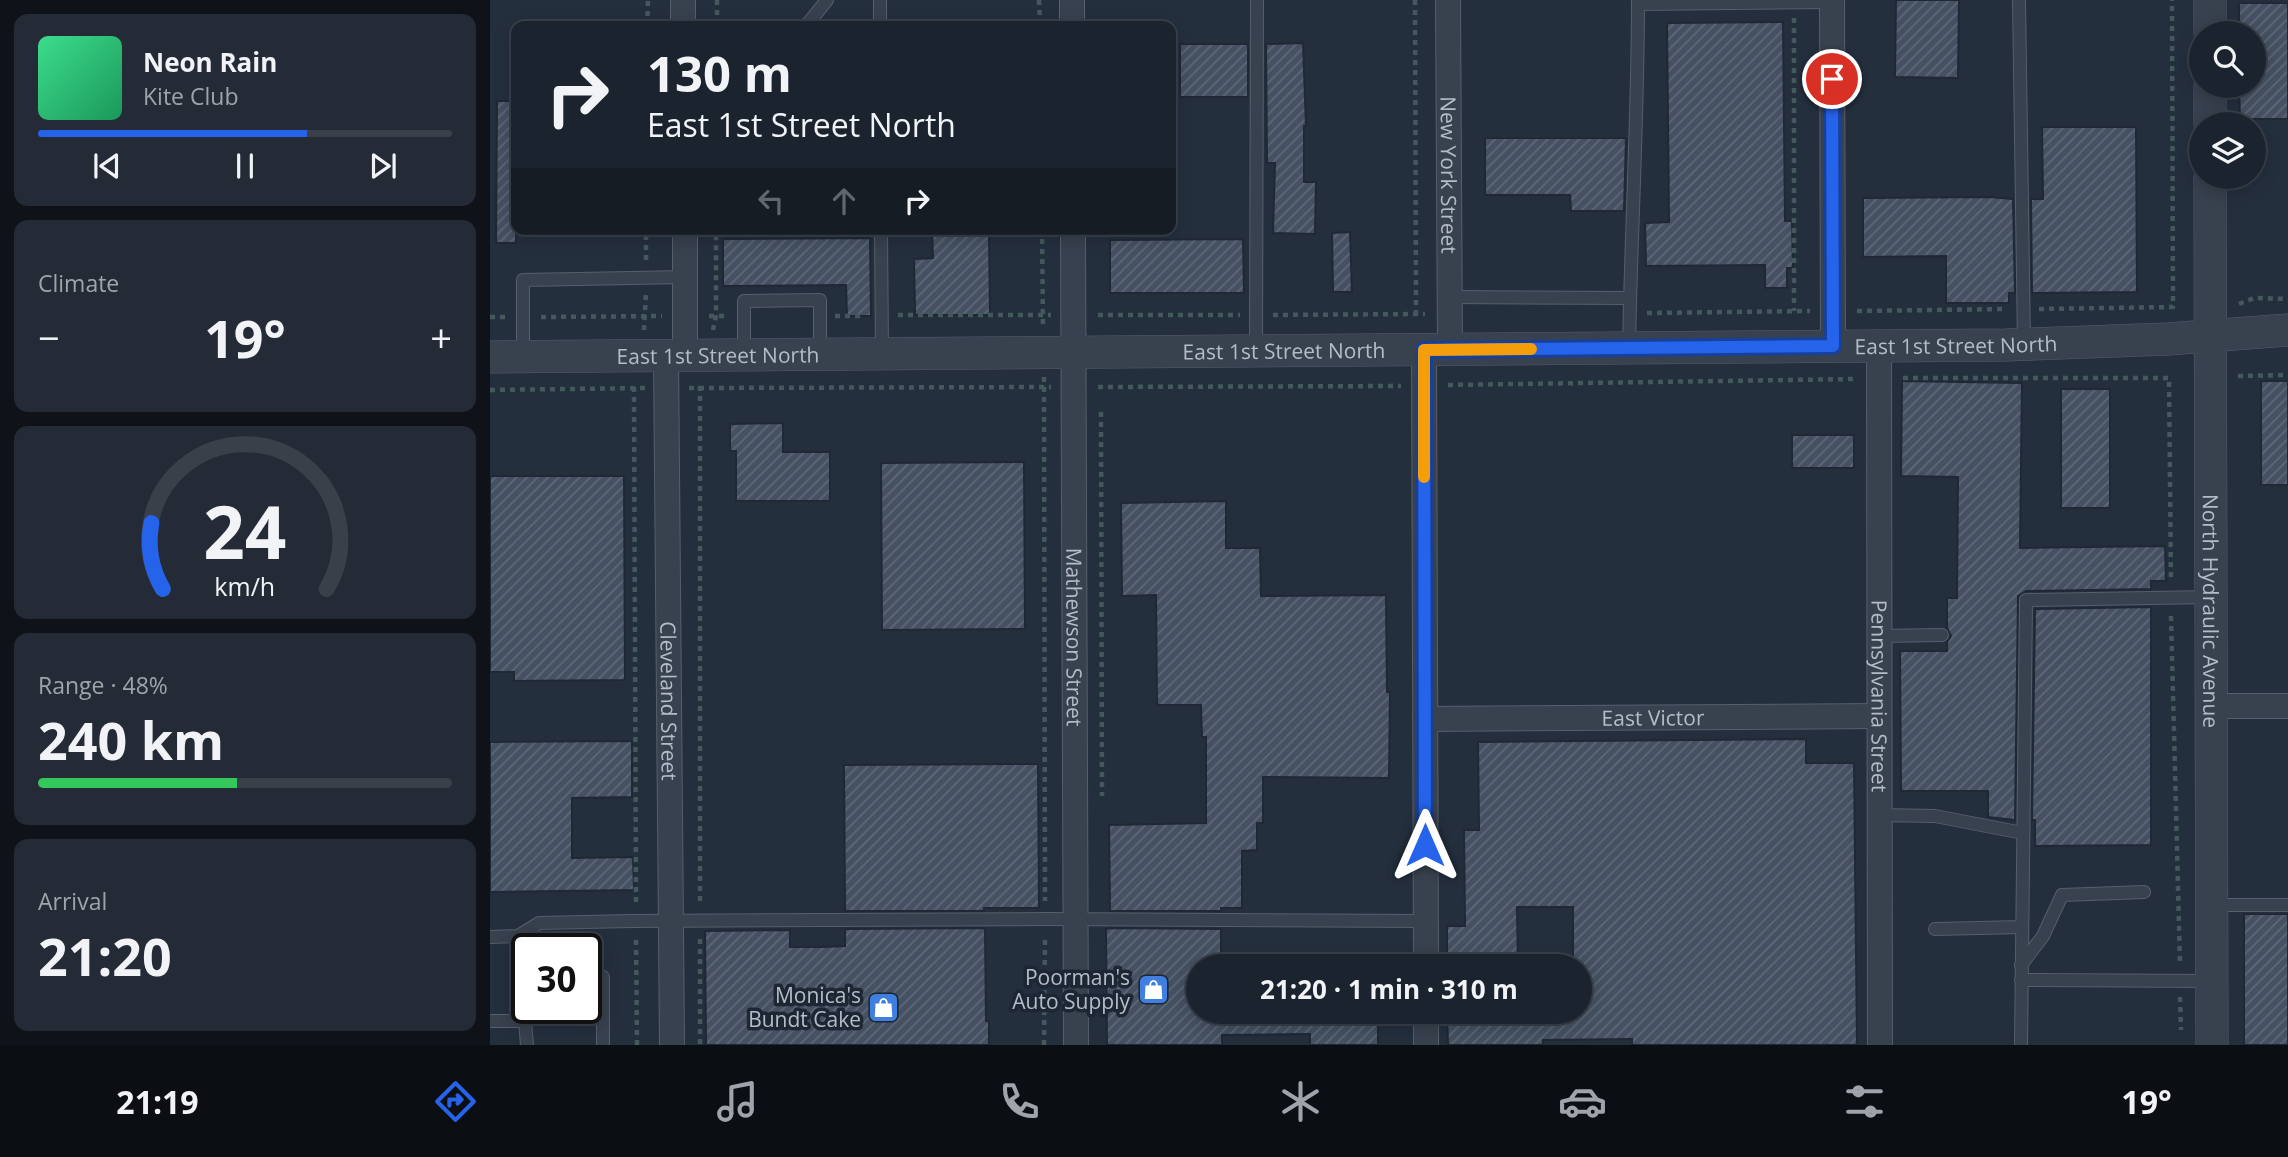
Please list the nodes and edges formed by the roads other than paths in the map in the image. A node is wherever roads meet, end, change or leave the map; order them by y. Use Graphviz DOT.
graph roads {
  1 [pos="683,0"];
  2 [pos="827,0"];
  3 [pos="880,0"];
  4 [pos="1072,0"];
  5 [pos="1257,0"];
  6 [pos="1448,0"];
  7 [pos="2019,0"];
  8 [pos="2210,0"];
  9 [pos="1832,1"];
  10 [pos="1638,2"];
  11 [pos="683,21"];
  12 [pos="810,21"];
  13 [pos="880,21"];
  14 [pos="1072,21"];
  15 [pos="2210,21"];
  16 [pos="2210,189"];
  17 [pos="685,235"];
  18 [pos="881,235"];
  19 [pos="1073,235"];
  20 [pos="685,277"];
  21 [pos="1630,298"];
  22 [pos="1449,306"];
  23 [pos="2288,330"];
  24 [pos="2211,336"];
  25 [pos="2024,344"];
  26 [pos="1833,346"];
  27 [pos="1879,346"];
  28 [pos="1629,348"];
  29 [pos="1437,350"];
  30 [pos="1256,352"];
  31 [pos="1059,354"];
  32 [pos="744,355"];
  33 [pos="820,355"];
  34 [pos="882,355"];
  35 [pos="523,356"];
  36 [pos="674,356"];
  37 [pos="490,357"];
  38 [pos="2210,597"];
  39 [pos="1942,635"];
  40 [pos="1879,636"];
  41 [pos="2210,706"];
  42 [pos="2288,706"];
  43 [pos="1879,716"];
  44 [pos="1425,719"];
  45 [pos="1879,816"];
  46 [pos="2023,833"];
  47 [pos="2144,892"];
  48 [pos="2211,905"];
  49 [pos="2288,905"];
  50 [pos="1076,919"];
  51 [pos="671,921"];
  52 [pos="1426,921"];
  53 [pos="2021,926"];
  54 [pos="1935,929"];
  55 [pos="523,933"];
  56 [pos="511,936"];
  57 [pos="490,937"];
  58 [pos="1426,954"];
  59 [pos="2021,965"];
  60 [pos="602,977"];
  61 [pos="2021,980"];
  62 [pos="2211,981"];
  63 [pos="490,1021"];
  64 [pos="511,1021"];
  65 [pos="525,1024"];
  66 [pos="1426,1024"];
  67 [pos="527,1045"];
  68 [pos="603,1045"];
  69 [pos="672,1045"];
  70 [pos="1076,1045"];
  71 [pos="1426,1045"];
  72 [pos="1880,1045"];
  73 [pos="2021,1045"];
  74 [pos="2212,1045"];
  1 -- 11 [label="street"];
  2 -- 12 [label="lane"];
  3 -- 13 [label="lane"];
  4 -- 14 [label="street"];
  5 -- 30 [label="lane"];
  6 -- 22 [label="street, New York Street"];
  7 -- 25 [label="lane"];
  8 -- 15 [label="street"];
  9 -- 10 [label="lane"];
  9 -- 26 [label="street"];
  10 -- 21 [label="lane"];
  16 -- 24 [label="street, North Hydraulic Avenue"];
  17 -- 20 [label="street, Cleveland Street"];
  18 -- 34 [label="lane"];
  19 -- 31 [label="street, Mathewson Street"];
  20 -- 35 [label="lane"];
  20 -- 36 [label="street, Cleveland Street"];
  21 -- 22 [label="lane"];
  21 -- 28 [label="lane"];
  22 -- 29 [label="street, New York Street"];
  23 -- 24 [label="street, East 1st Street North"];
  24 -- 25 [label="street, East 1st Street North"];
  24 -- 38 [label="street, North Hydraulic Avenue"];
  25 -- 27 [label="street, East 1st Street North"];
  26 -- 27 [label="street, East 1st Street North"];
  26 -- 28 [label="street, East 1st Street North"];
  27 -- 40 [label="street, Pennsylvania Street"];
  28 -- 29 [label="street, East 1st Street North"];
  29 -- 30 [label="street, East 1st Street North"];
  29 -- 44 [label="street, New York Street"];
  30 -- 31 [label="street, East 1st Street North"];
  31 -- 34 [label="street, East 1st Street North"];
  31 -- 50 [label="street, Mathewson Street"];
  32 -- 33 [label="street, East 1st Street North"];
  32 -- 33 [label="lane"];
  32 -- 36 [label="street, East 1st Street North"];
  33 -- 34 [label="street, East 1st Street North"];
  35 -- 36 [label="street, East 1st Street North"];
  35 -- 37 [label="street, East 1st Street North"];
  36 -- 51 [label="street, Cleveland Street"];
  38 -- 41 [label="street, North Hydraulic Avenue"];
  38 -- 46 [label="lane"];
  39 -- 40 [label="lane"];
  40 -- 43 [label="street, Pennsylvania Street"];
  41 -- 42 [label="street"];
  41 -- 48 [label="street, North Hydraulic Avenue"];
  43 -- 44 [label="street, East Victor"];
  43 -- 45 [label="street, Pennsylvania Street"];
  44 -- 52 [label="street, New York Street"];
  45 -- 46 [label="lane"];
  45 -- 72 [label="street, Pennsylvania Street"];
  46 -- 53 [label="lane"];
  47 -- 59 [label="lane"];
  48 -- 49 [label="lane"];
  48 -- 62 [label="street, North Hydraulic Avenue"];
  50 -- 51 [label="lane"];
  50 -- 52 [label="lane"];
  50 -- 70 [label="street, Mathewson Street"];
  51 -- 55 [label="lane"];
  51 -- 69 [label="street, Cleveland Street"];
  52 -- 58 [label="street, New York Street"];
  53 -- 54 [label="lane"];
  53 -- 59 [label="lane"];
  56 -- 57 [label="lane"];
  59 -- 61 [label="lane"];
  60 -- 68 [label="lane"];
  61 -- 62 [label="lane"];
  61 -- 73 [label="lane"];
  62 -- 74 [label="street, North Hydraulic Avenue"];
  63 -- 64 [label="lane"];
  65 -- 67 [label="lane"];
  66 -- 71 [label="street"];
}
